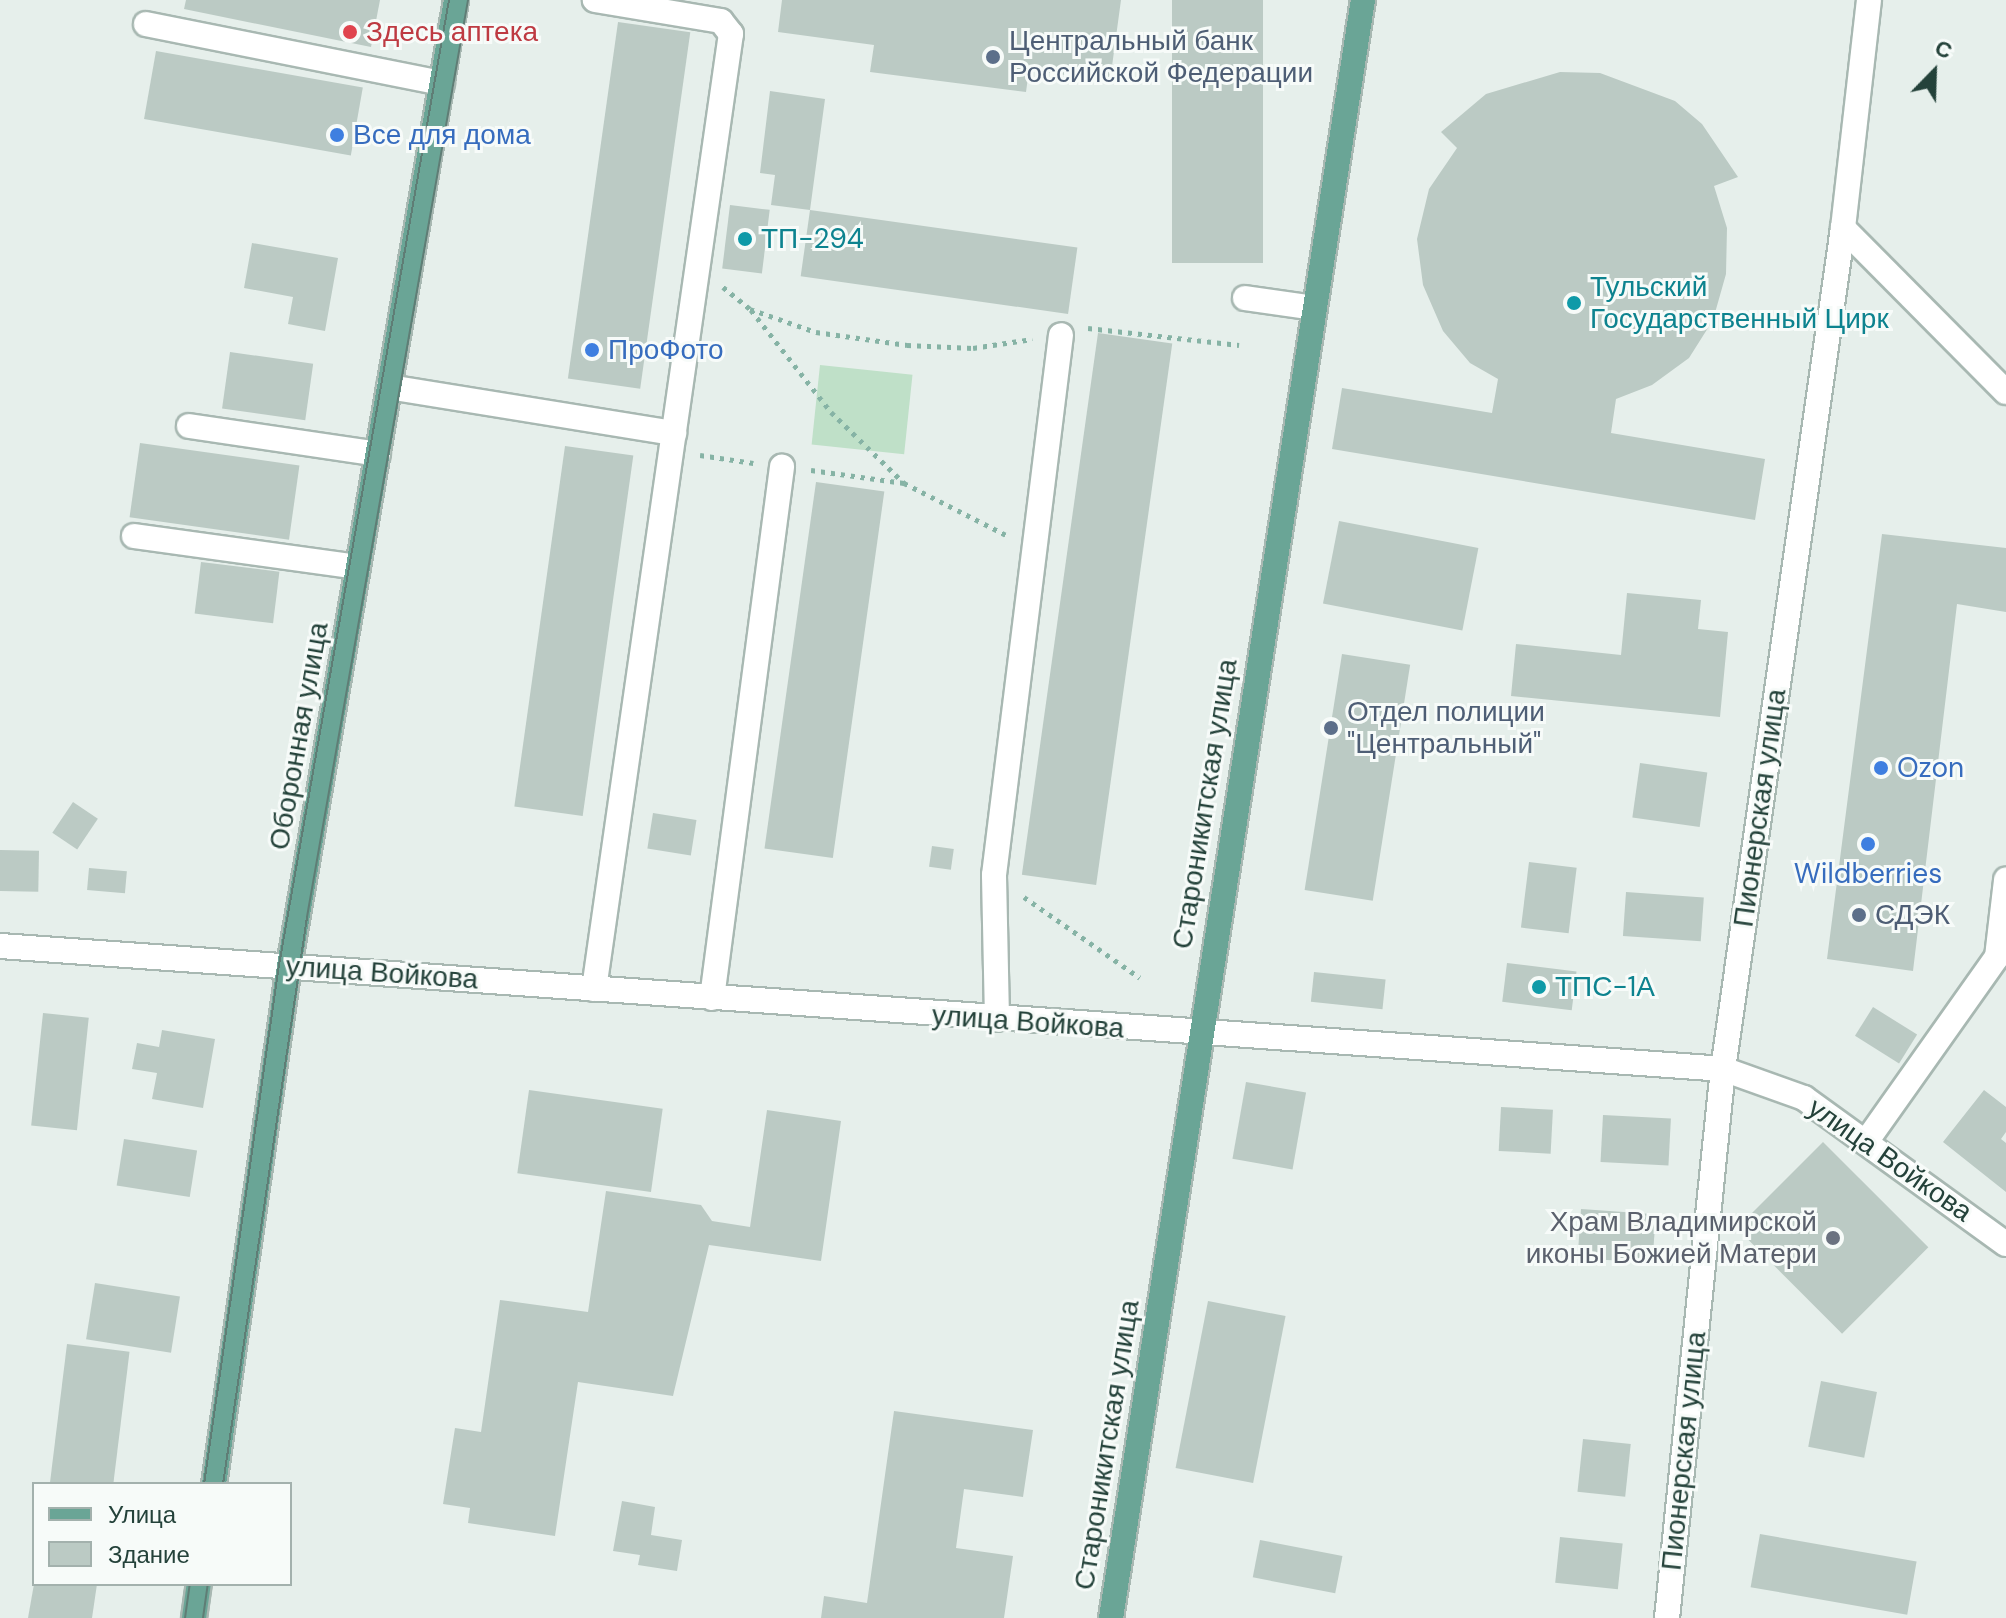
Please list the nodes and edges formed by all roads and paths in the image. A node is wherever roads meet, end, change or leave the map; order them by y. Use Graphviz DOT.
graph roads {
  1 [pos="595,0"];
  2 [pos="1363,0"];
  3 [pos="1869,0"];
  4 [pos="450,1"];
  5 [pos="146,24"];
  6 [pos="442,83"];
  7 [pos="1843,228"];
  8 [pos="717,279"];
  9 [pos="1245,298"];
  10 [pos="1314,308"];
  11 [pos="750,309"];
  12 [pos="1061,335"];
  13 [pos="1239,345"];
  14 [pos="389,387"];
  15 [pos="2006,392"];
  16 [pos="189,426"];
  17 [pos="674,433"];
  18 [pos="378,454"];
  19 [pos="782,467"];
  20 [pos="134,536"];
  21 [pos="1034,549"];
  22 [pos="358,567"];
  23 [pos="994,875"];
  24 [pos="2006,880"];
  25 [pos="0,946"];
  26 [pos="2002,958"];
  27 [pos="289,966"];
  28 [pos="1140,978"];
  29 [pos="594,989"];
  30 [pos="712,998"];
  31 [pos="997,1019"];
  32 [pos="1199,1034"];
  33 [pos="1723,1069"];
  34 [pos="1868,1139"];
  35 [pos="2006,1244"];
  36 [pos="214,1482"];
  37 [pos="199,1586"];
  38 [pos="194,1618"];
  39 [pos="1111,1618"];
  40 [pos="1667,1618"];
  1 -- 17 [label="street"];
  2 -- 10 [label="main road, Староникитская улица"];
  3 -- 7 [label="street, Пионерская улица"];
  4 -- 6 [label="main road, Оборонная улица"];
  5 -- 6 [label="street"];
  6 -- 14 [label="main road, Оборонная улица"];
  7 -- 15 [label="street"];
  7 -- 33 [label="street, Пионерская улица"];
  8 -- 11 [label="path"];
  9 -- 10 [label="street"];
  10 -- 32 [label="main road, Староникитская улица"];
  11 -- 12 [label="path"];
  11 -- 21 [label="path"];
  12 -- 13 [label="path"];
  12 -- 21 [label="street"];
  14 -- 17 [label="street"];
  14 -- 18 [label="main road, Оборонная улица"];
  16 -- 18 [label="street"];
  17 -- 29 [label="street"];
  18 -- 22 [label="main road, Оборонная улица"];
  19 -- 30 [label="street"];
  20 -- 22 [label="street"];
  21 -- 23 [label="street"];
  22 -- 27 [label="main road, Оборонная улица"];
  23 -- 28 [label="path"];
  23 -- 31 [label="street"];
  24 -- 26 [label="street"];
  25 -- 27 [label="street, улица Войкова"];
  26 -- 34 [label="street"];
  27 -- 29 [label="street, улица Войкова"];
  27 -- 36 [label="main road, Оборонная улица"];
  29 -- 30 [label="street, улица Войкова"];
  30 -- 31 [label="street, улица Войкова"];
  31 -- 32 [label="street, улица Войкова"];
  32 -- 33 [label="street, улица Войкова"];
  32 -- 39 [label="main road, Староникитская улица"];
  33 -- 34 [label="street, улица Войкова"];
  33 -- 40 [label="street, Пионерская улица"];
  34 -- 35 [label="street, улица Войкова"];
  37 -- 38 [label="main road"];
}
